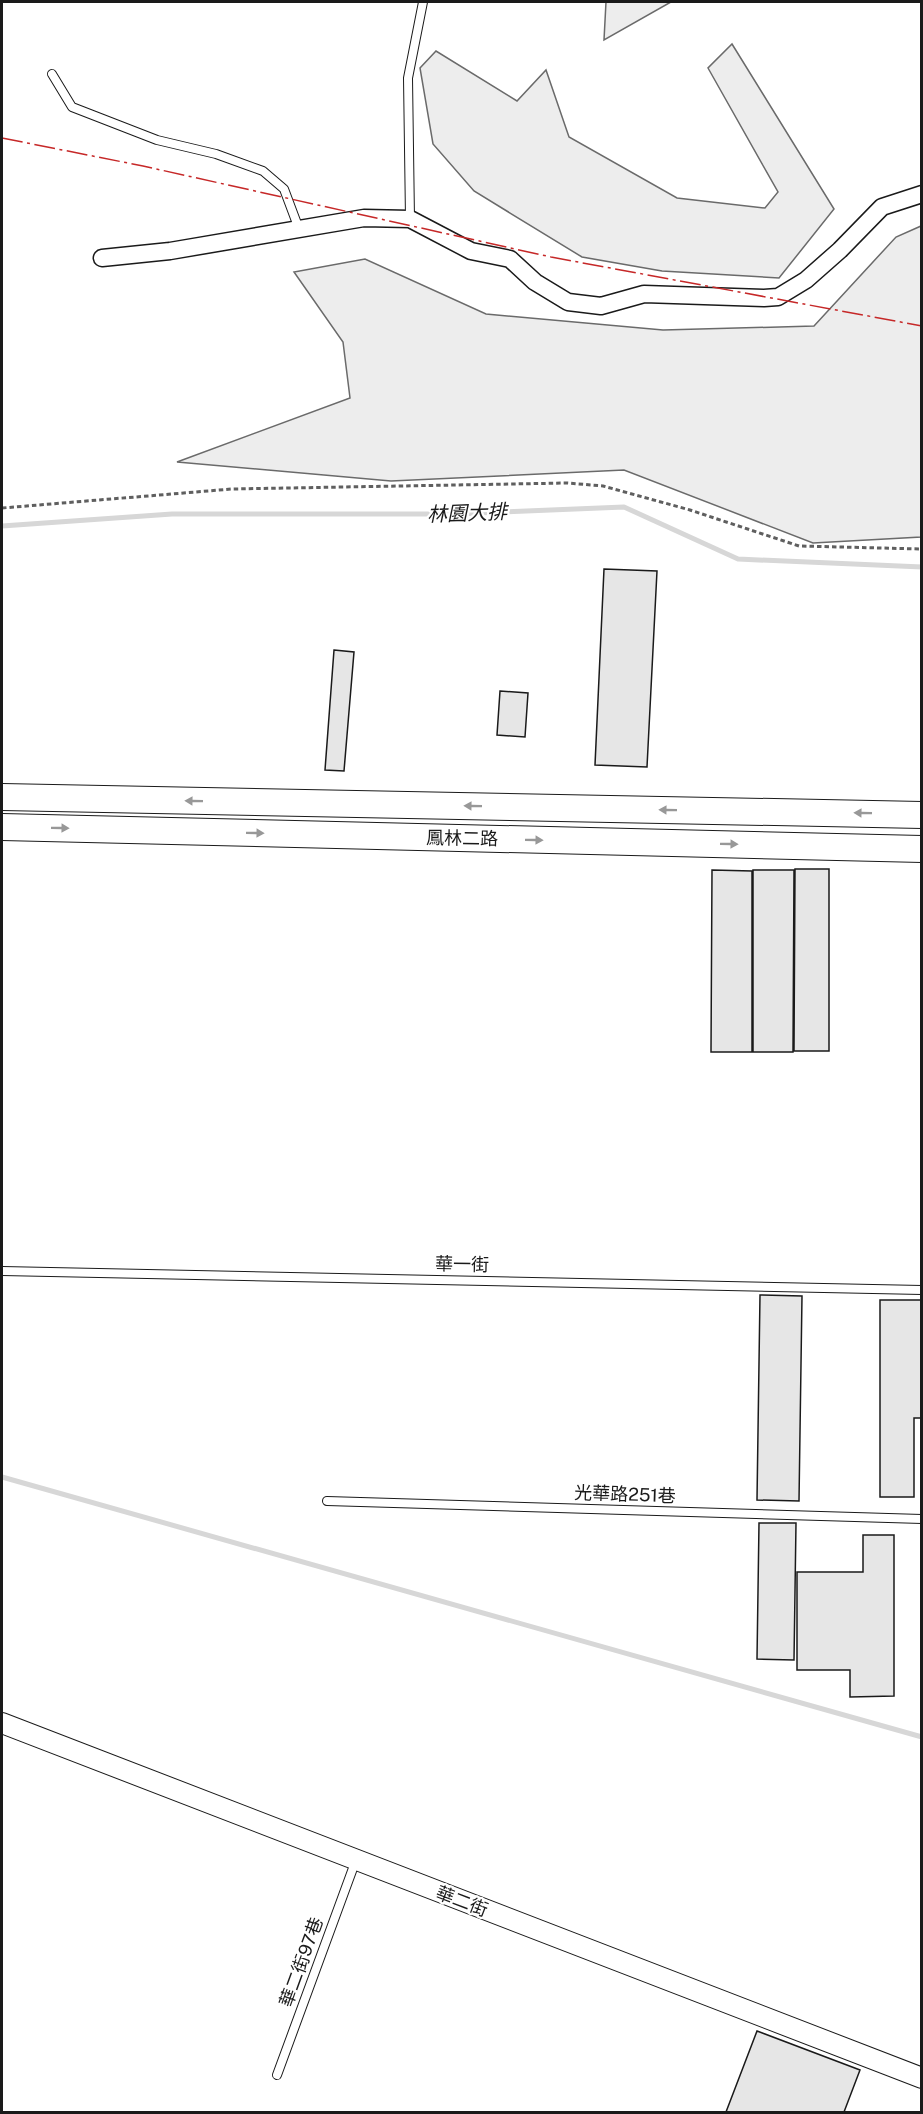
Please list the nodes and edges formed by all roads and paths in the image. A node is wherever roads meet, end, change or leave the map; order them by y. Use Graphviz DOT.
graph roads {
  1 [pos="423,2"];
  2 [pos="52,74"];
  3 [pos="921,194"];
  4 [pos="410,219"];
  5 [pos="299,229"];
  6 [pos="102,258"];
  7 [pos="2,508"];
  8 [pos="921,549"];
  9 [pos="2,797"];
  10 [pos="921,815"];
  11 [pos="2,827"];
  12 [pos="921,849"];
  13 [pos="2,1271"];
  14 [pos="921,1290"];
  15 [pos="327,1501"];
  16 [pos="921,1519"];
  17 [pos="2,1723"];
  18 [pos="356,1860"];
  19 [pos="277,2075"];
  20 [pos="921,2078"];
  1 -- 4 [label="lane"];
  2 -- 5 [label="lane"];
  3 -- 4 [label="street"];
  4 -- 5 [label="street"];
  5 -- 6 [label="street"];
  7 -- 8 [label="path"];
  10 -- 9 [label="main road, 鳳林二路, one-way"];
  11 -- 12 [label="main road, 鳳林二路, one-way"];
  13 -- 14 [label="lane, 華一街"];
  15 -- 16 [label="lane, 光華路251巷"];
  17 -- 18 [label="street, 華二街"];
  18 -- 19 [label="lane, 華二街97巷"];
  18 -- 20 [label="street, 華二街"];
}
